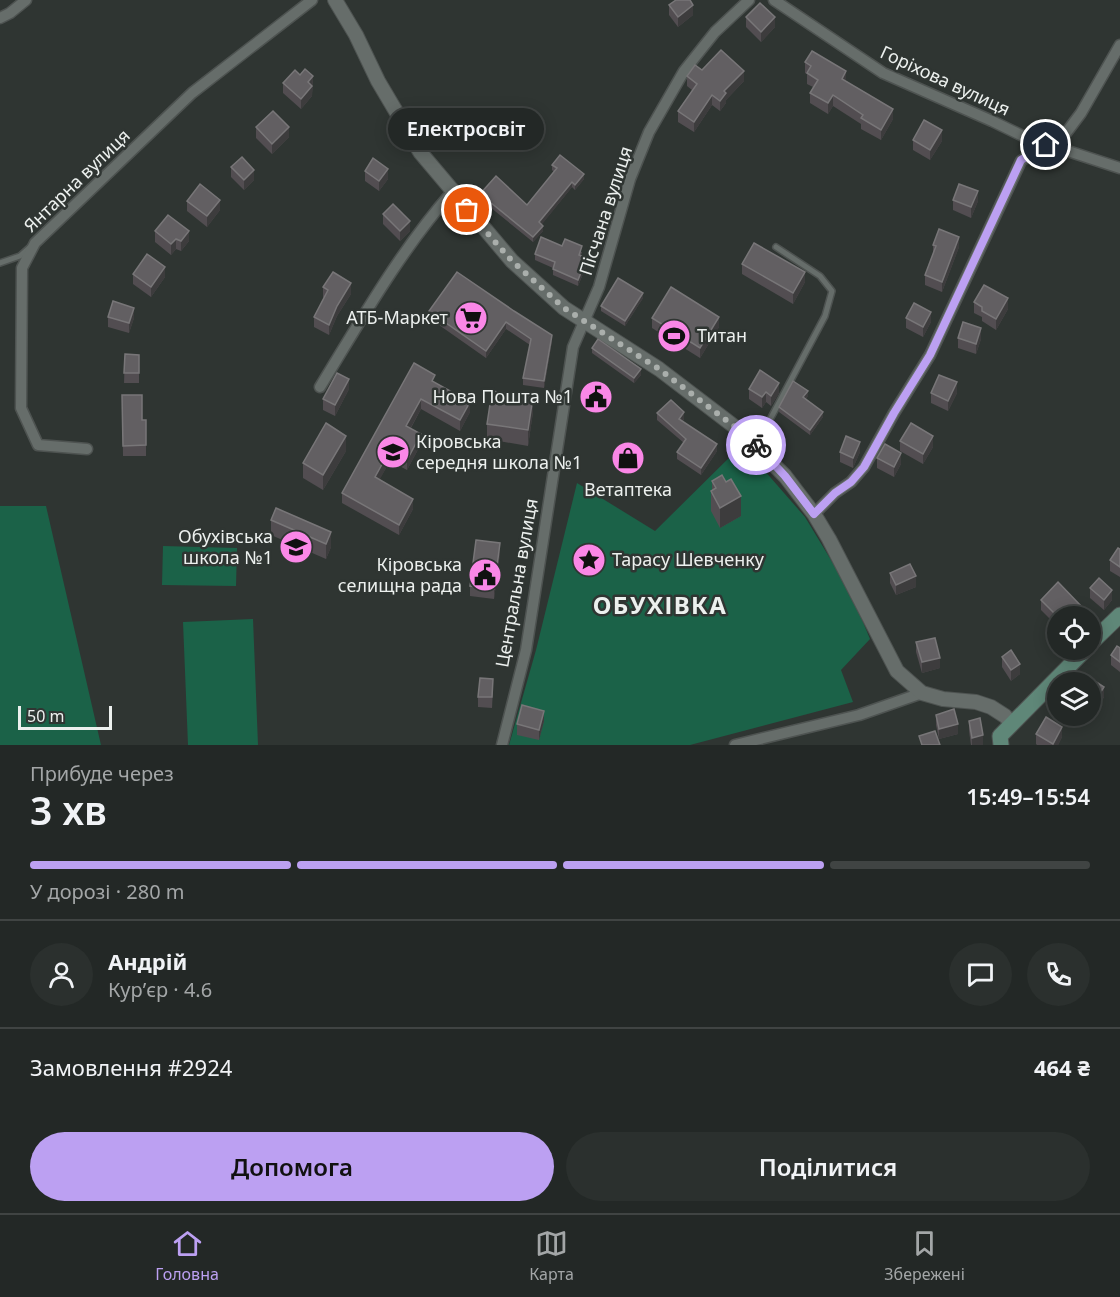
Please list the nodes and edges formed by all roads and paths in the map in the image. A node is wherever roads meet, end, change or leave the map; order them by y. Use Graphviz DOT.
graph roads {
  1 [pos="26,0"];
  2 [pos="312,0"];
  3 [pos="335,0"];
  4 [pos="749,0"];
  5 [pos="774,0"];
  6 [pos="0,18"];
  7 [pos="1120,45"];
  8 [pos="1046,145"];
  9 [pos="1120,168"];
  10 [pos="452,192"];
  11 [pos="35,243"];
  12 [pos="776,247"];
  13 [pos="0,263"];
  14 [pos="585,321"];
  15 [pos="320,387"];
  16 [pos="756,446"];
  17 [pos="87,449"];
  18 [pos="814,514"];
  19 [pos="1120,615"];
  20 [pos="1101,633"];
  21 [pos="1075,660"];
  22 [pos="922,693"];
  23 [pos="1012,724"];
  24 [pos="502,745"];
  25 [pos="737,745"];
  26 [pos="1001,745"];
  1 -- 6 [label="street"];
  2 -- 11 [label="street, Янтарна вулиця"];
  3 -- 10 [label="street"];
  4 -- 14 [label="street, Пісчана вулиця"];
  5 -- 8 [label="street, Горіхова вулиця"];
  7 -- 8 [label="street"];
  8 -- 9 [label="street, Горіхова вулиця"];
  8 -- 18 [label="street"];
  10 -- 14 [label="street"];
  10 -- 15 [label="street"];
  11 -- 13 [label="lane"];
  11 -- 17 [label="street, Янтарна вулиця"];
  12 -- 16 [label="lane"];
  14 -- 16 [label="street"];
  14 -- 24 [label="street, Центральна вулиця"];
  16 -- 18 [label="street"];
  18 -- 22 [label="street"];
  19 -- 20 [label="main road"];
  21 -- 23 [label="main road"];
  22 -- 23 [label="street"];
  22 -- 25 [label="street"];
  23 -- 26 [label="main road"];
}
